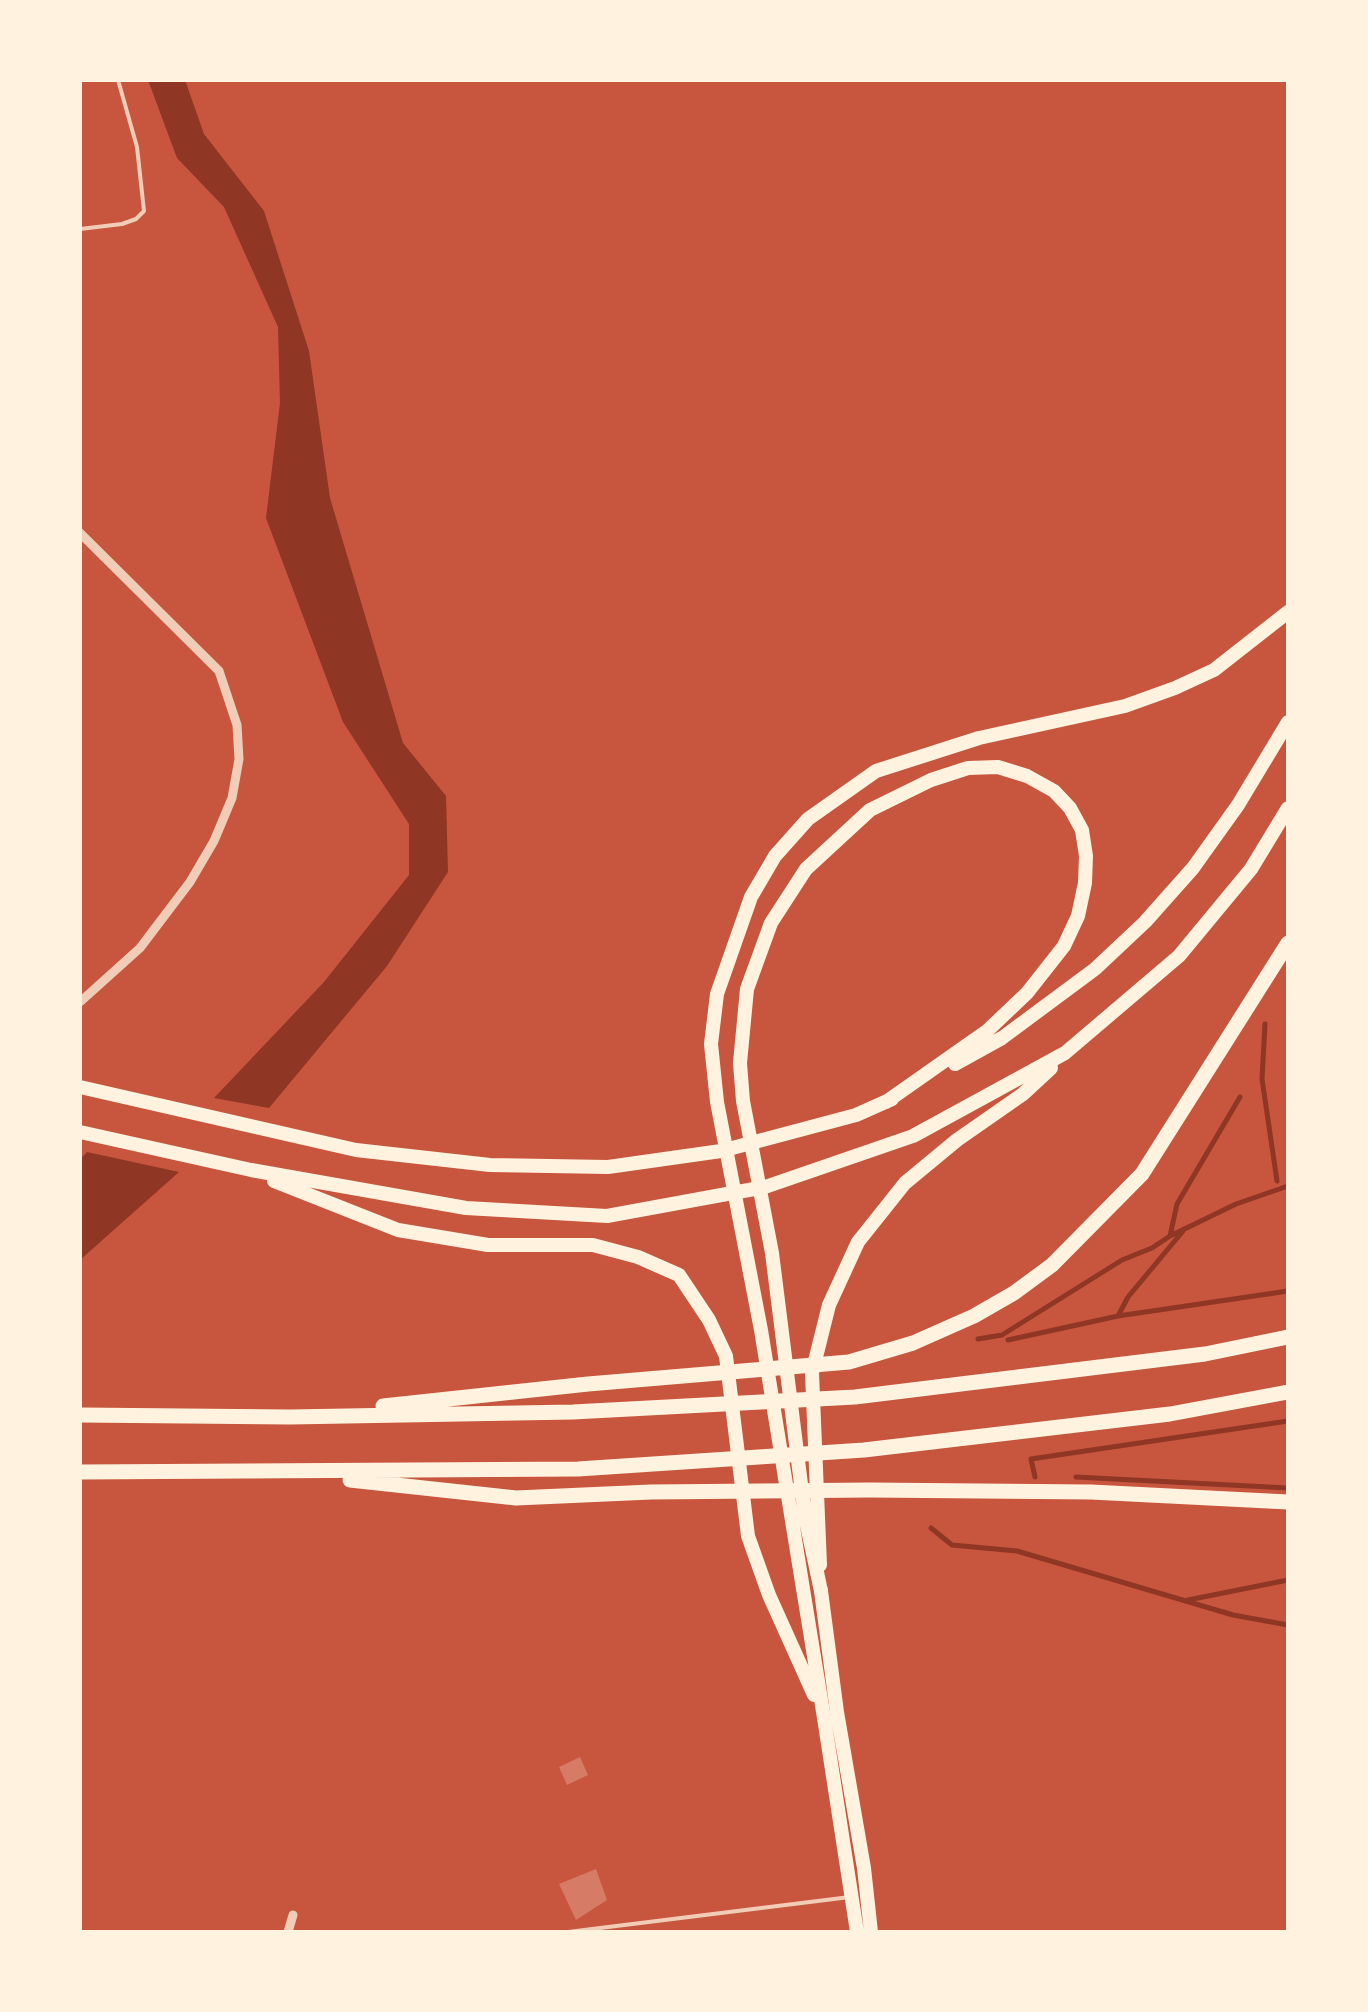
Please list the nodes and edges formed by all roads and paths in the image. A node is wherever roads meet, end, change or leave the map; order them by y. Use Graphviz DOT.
graph roads {
  1 [pos="118,80"];
  2 [pos="80,229"];
  3 [pos="80,533"];
  4 [pos="1288,612"];
  5 [pos="1288,722"];
  6 [pos="1288,808"];
  7 [pos="1288,943"];
  8 [pos="80,1002"];
  9 [pos="1066,1053"];
  10 [pos="80,1087"];
  11 [pos="886,1102"];
  12 [pos="80,1132"];
  13 [pos="251,1170"];
  14 [pos="1288,1337"];
  15 [pos="1288,1392"];
  16 [pos="80,1416"];
  17 [pos="290,1417"];
  18 [pos="80,1472"];
  19 [pos="286,1473"];
  20 [pos="1288,1502"];
  21 [pos="821,1591"];
  22 [pos="824,1718"];
  23 [pos="854,1896"];
  24 [pos="293,1915"];
  25 [pos="288,1932"];
  26 [pos="568,1932"];
  27 [pos="857,1932"];
  28 [pos="870,1932"];
  1 -- 2 [label="lane"];
  3 -- 8 [label="street"];
  4 -- 22 [label="main road"];
  5 -- 11 [label="main road"];
  6 -- 9 [label="main road"];
  7 -- 17 [label="highway"];
  9 -- 13 [label="main road"];
  9 -- 21 [label="main road"];
  10 -- 11 [label="main road"];
  11 -- 21 [label="main road"];
  12 -- 13 [label="main road"];
  13 -- 22 [label="main road"];
  14 -- 17 [label="highway"];
  15 -- 19 [label="highway"];
  16 -- 17 [label="highway"];
  18 -- 19 [label="highway"];
  19 -- 20 [label="highway"];
  21 -- 28 [label="main road"];
  22 -- 23 [label="main road"];
  23 -- 26 [label="lane"];
  23 -- 27 [label="main road"];
  24 -- 25 [label="street"];
}
